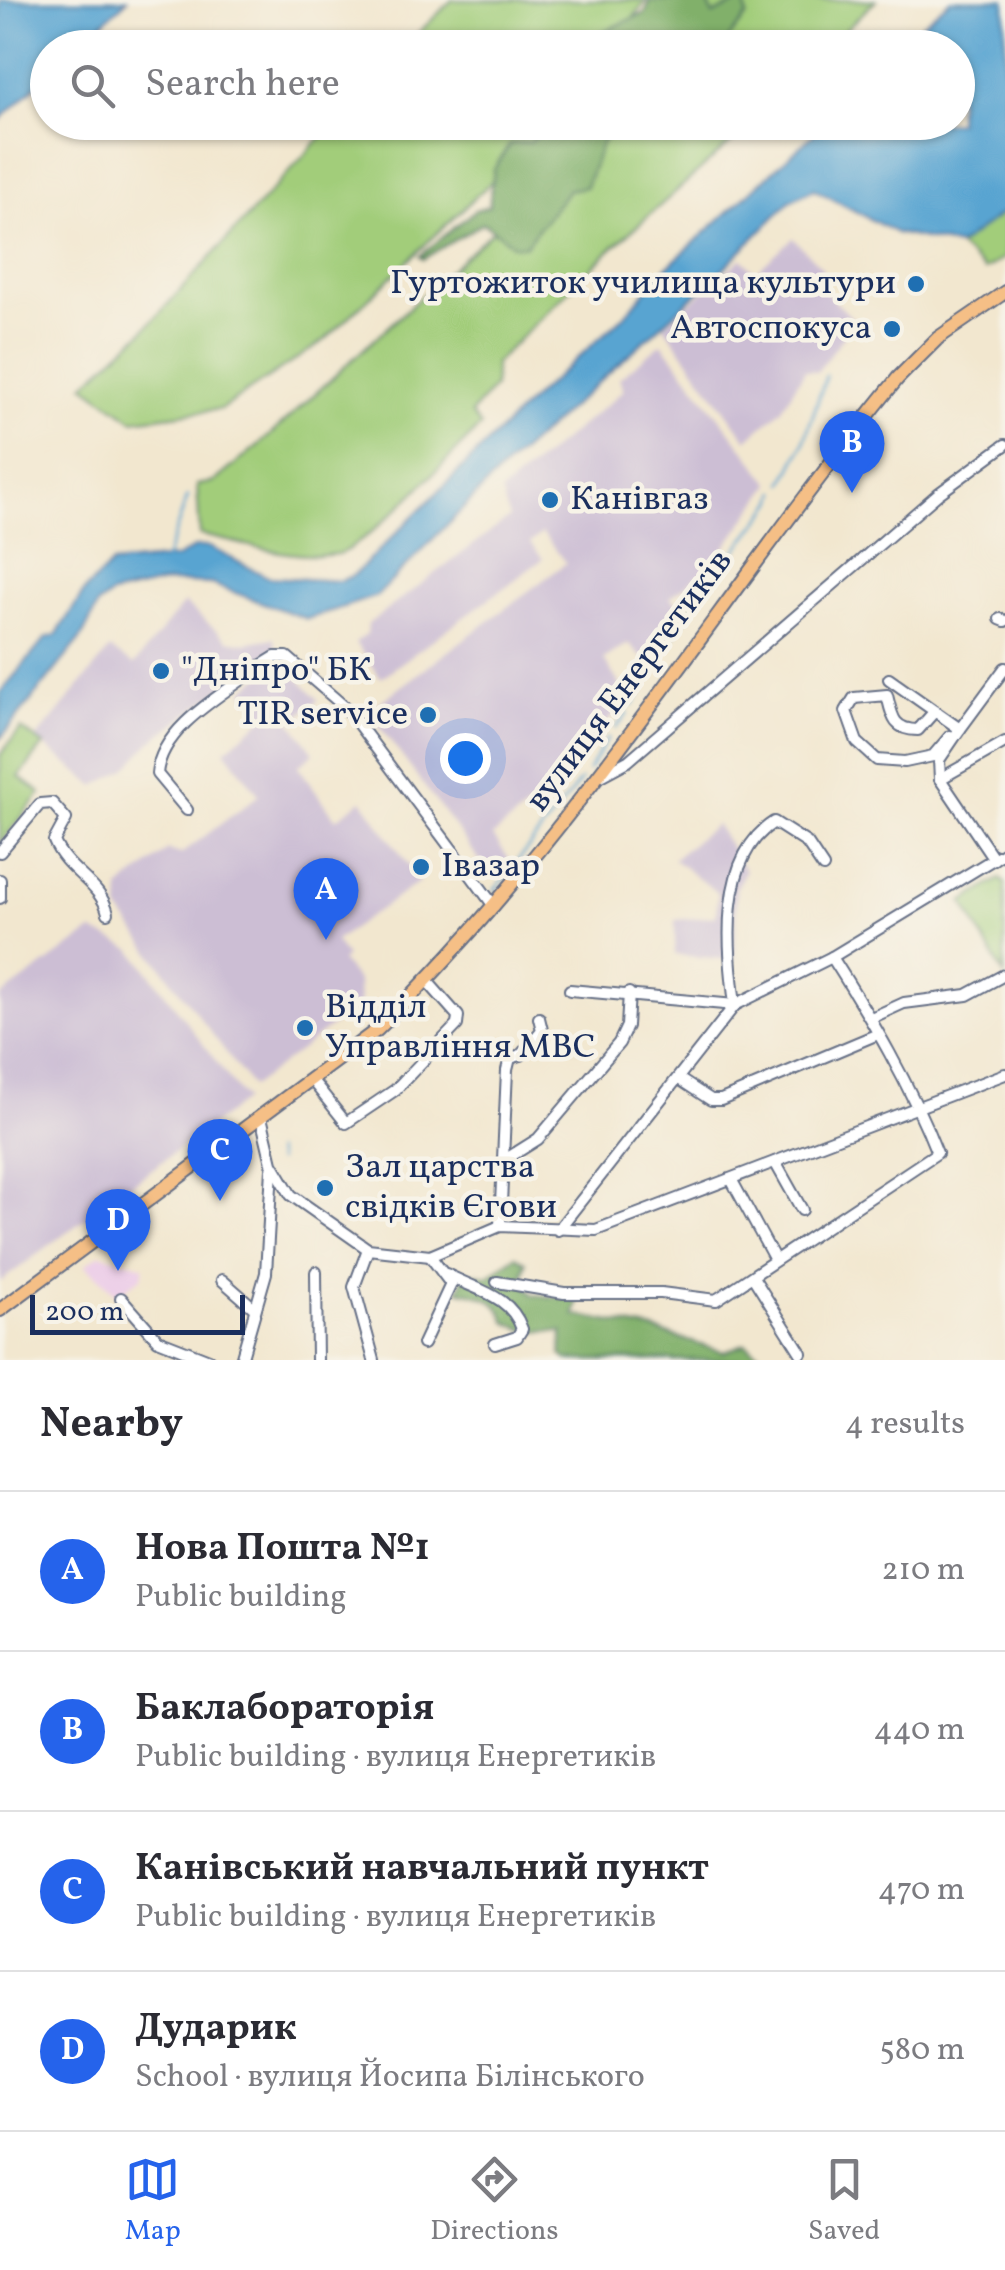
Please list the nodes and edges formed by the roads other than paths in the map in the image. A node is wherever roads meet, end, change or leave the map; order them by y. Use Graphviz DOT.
graph roads {
  1 [pos="1005,292"];
  2 [pos="991,302"];
  3 [pos="1005,308"];
  4 [pos="1005,445"];
  5 [pos="1005,668"];
  6 [pos="889,679"];
  7 [pos="904,691"];
  8 [pos="887,695"];
  9 [pos="934,712"];
  10 [pos="955,733"];
  11 [pos="1005,742"];
  12 [pos="940,779"];
  13 [pos="593,780"];
  14 [pos="187,810"];
  15 [pos="0,852"];
  16 [pos="1005,852"];
  17 [pos="994,859"];
  18 [pos="823,867"];
  19 [pos="0,880"];
  20 [pos="0,898"];
  21 [pos="494,906"];
  22 [pos="108,913"];
  23 [pos="832,957"];
  24 [pos="1004,974"];
  25 [pos="428,982"];
  26 [pos="570,990"];
  27 [pos="629,993"];
  28 [pos="735,1006"];
  29 [pos="539,1018"];
  30 [pos="871,1018"];
  31 [pos="878,1034"];
  32 [pos="1005,1074"];
  33 [pos="312,1078"];
  34 [pos="679,1079"];
  35 [pos="919,1107"];
  36 [pos="261,1117"];
  37 [pos="504,1160"];
  38 [pos="775,1162"];
  39 [pos="272,1163"];
  40 [pos="730,1179"];
  41 [pos="802,1210"];
  42 [pos="500,1226"];
  43 [pos="558,1230"];
  44 [pos="368,1249"];
  45 [pos="430,1256"];
  46 [pos="775,1260"];
  47 [pos="316,1272"];
  48 [pos="446,1274"];
  49 [pos="754,1277"];
  50 [pos="222,1280"];
  51 [pos="497,1282"];
  52 [pos="121,1298"];
  53 [pos="254,1308"];
  54 [pos="0,1310"];
  55 [pos="423,1344"];
  56 [pos="495,1344"];
  57 [pos="800,1353"];
  58 [pos="209,1360"];
  59 [pos="240,1360"];
  60 [pos="317,1360"];
  61 [pos="374,1360"];
  1 -- 2 [label="main road, вулиця Енергетиків"];
  2 -- 3 [label="street"];
  2 -- 13 [label="main road, вулиця Енергетиків"];
  4 -- 13 [label="street"];
  5 -- 10 [label="street"];
  6 -- 7 [label="street"];
  7 -- 8 [label="street"];
  7 -- 9 [label="street"];
  8 -- 9 [label="street"];
  8 -- 10 [label="street"];
  9 -- 10 [label="street"];
  10 -- 12 [label="street"];
  11 -- 12 [label="street"];
  12 -- 17 [label="street"];
  13 -- 21 [label="main road, вулиця Енергетиків"];
  14 -- 21 [label="street"];
  15 -- 22 [label="street"];
  16 -- 17 [label="street"];
  17 -- 23 [label="street"];
  18 -- 28 [label="street"];
  19 -- 20 [label="street"];
  21 -- 25 [label="main road, вулиця Енергетиків"];
  23 -- 28 [label="street"];
  23 -- 30 [label="street"];
  24 -- 30 [label="street"];
  25 -- 33 [label="main road, вулиця Енергетиків"];
  25 -- 33 [label="street"];
  26 -- 27 [label="street"];
  27 -- 28 [label="street"];
  27 -- 37 [label="street"];
  28 -- 34 [label="street"];
  29 -- 37 [label="street"];
  30 -- 31 [label="street"];
  31 -- 34 [label="street"];
  31 -- 35 [label="street"];
  32 -- 35 [label="street"];
  33 -- 36 [label="main road, вулиця Енергетиків"];
  34 -- 43 [label="street"];
  35 -- 38 [label="street"];
  35 -- 46 [label="street"];
  36 -- 39 [label="street"];
  36 -- 54 [label="main road, вулиця Енергетиків"];
  37 -- 42 [label="street"];
  38 -- 40 [label="street"];
  38 -- 41 [label="street"];
  39 -- 44 [label="street"];
  39 -- 53 [label="street"];
  40 -- 43 [label="street"];
  40 -- 46 [label="street"];
  42 -- 43 [label="street"];
  42 -- 45 [label="street"];
  44 -- 45 [label="street"];
  44 -- 61 [label="street"];
  45 -- 48 [label="street"];
  46 -- 49 [label="street"];
  47 -- 60 [label="street"];
  48 -- 55 [label="street"];
  48 -- 56 [label="street"];
  49 -- 51 [label="street"];
  49 -- 57 [label="street"];
  50 -- 53 [label="street"];
  52 -- 58 [label="street"];
  53 -- 59 [label="street"];
}
